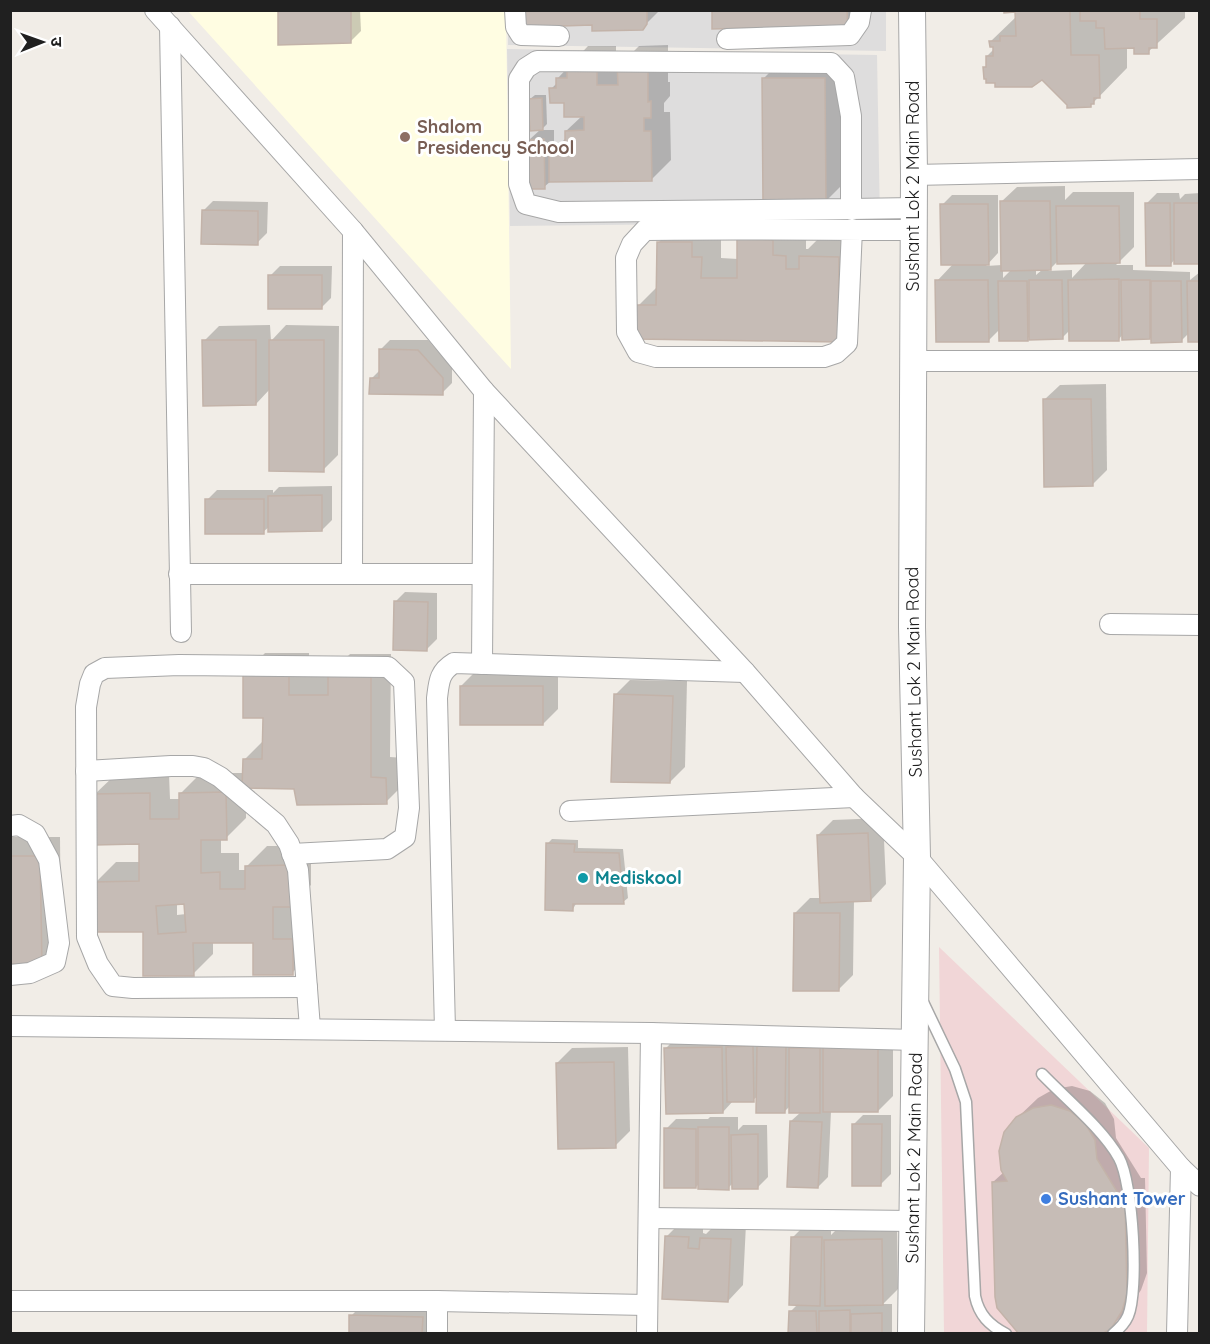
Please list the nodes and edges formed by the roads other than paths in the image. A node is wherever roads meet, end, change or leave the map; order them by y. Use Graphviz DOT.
graph roads {
  1 [pos="155,10"];
  2 [pos="515,10"];
  3 [pos="861,10"];
  4 [pos="912,10"];
  5 [pos="170,26"];
  6 [pos="559,36"];
  7 [pos="727,39"];
  8 [pos="1200,169"];
  9 [pos="914,175"];
  10 [pos="851,208"];
  11 [pos="914,219"];
  12 [pos="852,229"];
  13 [pos="353,231"];
  14 [pos="912,361"];
  15 [pos="1200,361"];
  16 [pos="484,391"];
  17 [pos="179,574"];
  18 [pos="352,574"];
  19 [pos="482,574"];
  20 [pos="1110,624"];
  21 [pos="1200,625"];
  22 [pos="181,632"];
  23 [pos="482,664"];
  24 [pos="745,672"];
  25 [pos="86,771"];
  26 [pos="854,796"];
  27 [pos="570,811"];
  28 [pos="10,826"];
  29 [pos="292,854"];
  30 [pos="917,857"];
  31 [pos="10,975"];
  32 [pos="916,986"];
  33 [pos="307,987"];
  34 [pos="10,1026"];
  35 [pos="310,1028"];
  36 [pos="445,1030"];
  37 [pos="651,1033"];
  38 [pos="916,1040"];
  39 [pos="1042,1074"];
  40 [pos="1180,1168"];
  41 [pos="1200,1186"];
  42 [pos="649,1218"];
  43 [pos="913,1221"];
  44 [pos="10,1301"];
  45 [pos="437,1301"];
  46 [pos="646,1305"];
  47 [pos="437,1334"];
  48 [pos="647,1334"];
  49 [pos="911,1334"];
  50 [pos="1006,1334"];
  51 [pos="1113,1334"];
  52 [pos="1177,1334"];
  1 -- 5 [label="street"];
  2 -- 6 [label="street"];
  3 -- 7 [label="street"];
  4 -- 9 [label="street, Sushant Lok 2 Main Road"];
  5 -- 13 [label="street"];
  5 -- 17 [label="street"];
  8 -- 9 [label="street"];
  9 -- 11 [label="street, Sushant Lok 2 Main Road"];
  10 -- 10 [label="street"];
  10 -- 11 [label="street"];
  11 -- 12 [label="street"];
  11 -- 14 [label="street, Sushant Lok 2 Main Road"];
  12 -- 12 [label="street"];
  13 -- 16 [label="street"];
  13 -- 18 [label="street"];
  14 -- 15 [label="street"];
  14 -- 30 [label="street, Sushant Lok 2 Main Road"];
  16 -- 19 [label="street"];
  16 -- 24 [label="street"];
  17 -- 18 [label="street"];
  17 -- 22 [label="street"];
  18 -- 19 [label="street"];
  19 -- 23 [label="street"];
  20 -- 21 [label="street"];
  23 -- 24 [label="street"];
  23 -- 36 [label="street"];
  24 -- 26 [label="street"];
  25 -- 29 [label="street"];
  25 -- 29 [label="street"];
  25 -- 33 [label="street"];
  26 -- 27 [label="street"];
  26 -- 30 [label="street"];
  28 -- 31 [label="street"];
  29 -- 33 [label="street"];
  30 -- 32 [label="street, Sushant Lok 2 Main Road"];
  30 -- 40 [label="street"];
  32 -- 38 [label="street, Sushant Lok 2 Main Road"];
  32 -- 50 [label="lane"];
  33 -- 35 [label="street"];
  34 -- 35 [label="street"];
  35 -- 36 [label="street"];
  36 -- 37 [label="street"];
  37 -- 38 [label="street"];
  37 -- 42 [label="street"];
  38 -- 43 [label="street, Sushant Lok 2 Main Road"];
  39 -- 51 [label="lane"];
  40 -- 41 [label="street"];
  40 -- 52 [label="street"];
  42 -- 43 [label="street"];
  42 -- 46 [label="street"];
  43 -- 49 [label="street, Sushant Lok 2 Main Road"];
  44 -- 45 [label="street"];
  45 -- 46 [label="street"];
  45 -- 47 [label="street"];
  46 -- 48 [label="street"];
}
